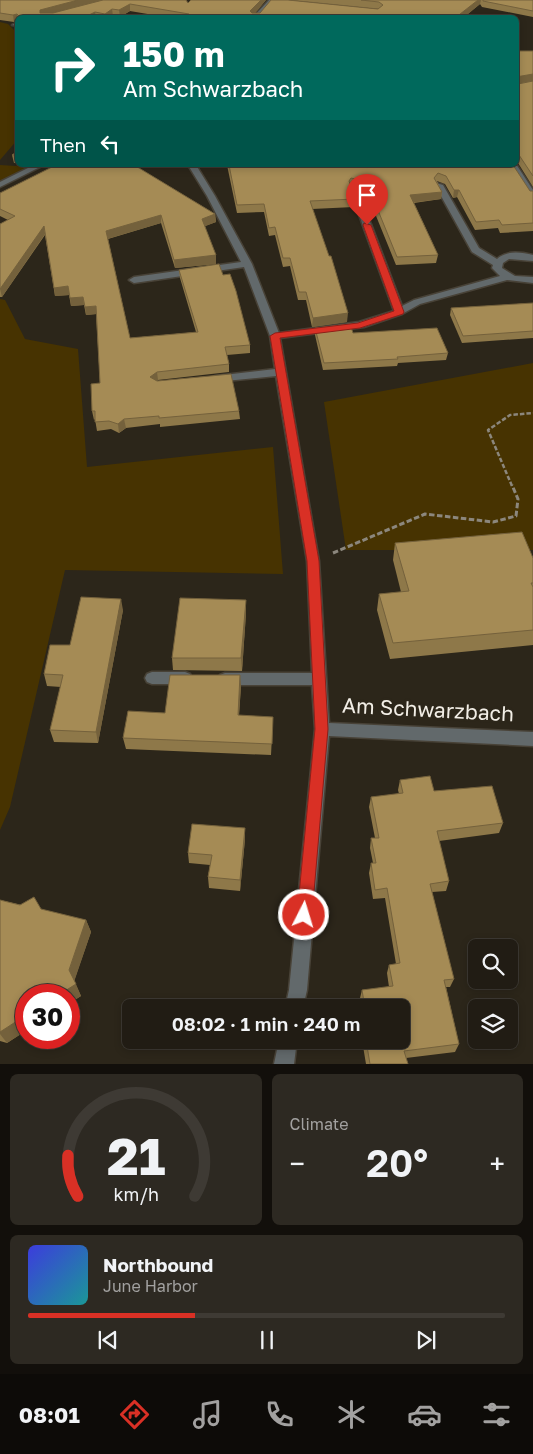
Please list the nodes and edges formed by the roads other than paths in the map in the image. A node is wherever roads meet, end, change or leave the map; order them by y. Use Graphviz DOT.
graph roads {
  1 [pos="271,1"];
  2 [pos="280,2"];
  3 [pos="258,15"];
  4 [pos="36,167"];
  5 [pos="193,167"];
  6 [pos="514,167"];
  7 [pos="0,184"];
  8 [pos="439,186"];
  9 [pos="354,190"];
  10 [pos="533,196"];
  11 [pos="533,258"];
  12 [pos="498,263"];
  13 [pos="247,264"];
  14 [pos="507,277"];
  15 [pos="134,280"];
  16 [pos="533,280"];
  17 [pos="399,312"];
  18 [pos="275,336"];
  19 [pos="282,372"];
  20 [pos="206,380"];
  21 [pos="152,678"];
  22 [pos="318,679"];
  23 [pos="322,729"];
  24 [pos="533,739"];
  25 [pos="296,999"];
  26 [pos="286,1049"];
  27 [pos="284,1064"];
  1 -- 2 [label="street"];
  1 -- 3 [label="street"];
  4 -- 7 [label="street"];
  5 -- 13 [label="street, Am Schwarzbach"];
  6 -- 10 [label="street"];
  8 -- 12 [label="street"];
  9 -- 17 [label="street"];
  11 -- 12 [label="street"];
  12 -- 14 [label="street"];
  13 -- 15 [label="street"];
  13 -- 18 [label="street, Am Schwarzbach"];
  14 -- 16 [label="street"];
  14 -- 17 [label="street"];
  17 -- 18 [label="street"];
  18 -- 19 [label="street, Am Schwarzbach"];
  19 -- 20 [label="street"];
  19 -- 22 [label="street, Am Schwarzbach"];
  21 -- 22 [label="street"];
  22 -- 23 [label="street, Am Schwarzbach"];
  23 -- 24 [label="street, Am Schwarzbach"];
  23 -- 25 [label="street, Am Schwarzbach"];
  26 -- 27 [label="street"];
}
